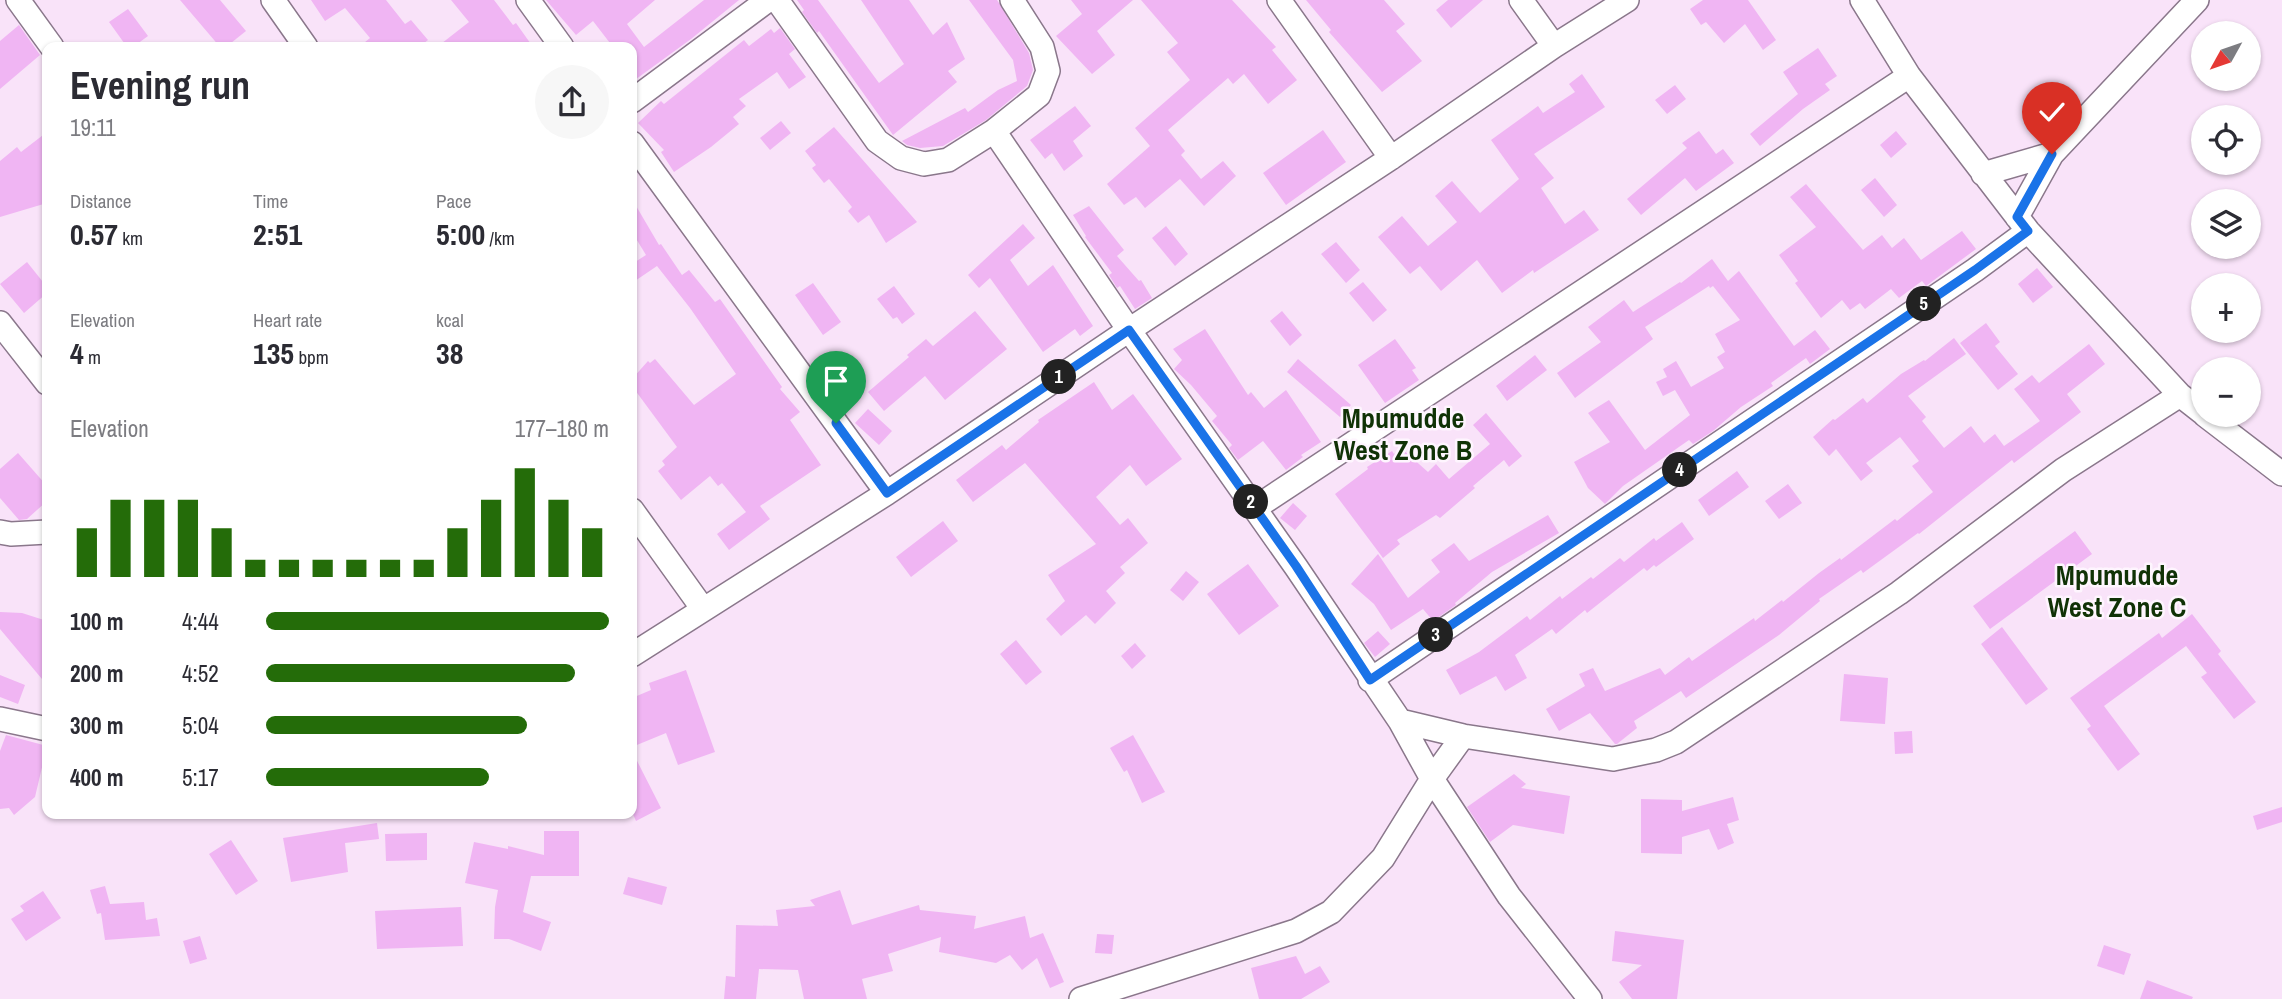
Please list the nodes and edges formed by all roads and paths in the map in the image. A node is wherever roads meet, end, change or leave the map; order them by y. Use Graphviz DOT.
graph roads {
  1 [pos="18,0"];
  2 [pos="274,0"];
  3 [pos="528,0"];
  4 [pos="768,0"];
  5 [pos="777,0"];
  6 [pos="1012,0"];
  7 [pos="1279,0"];
  8 [pos="1521,0"];
  9 [pos="1627,0"];
  10 [pos="1861,0"];
  11 [pos="2197,0"];
  12 [pos="48,42"];
  13 [pos="303,42"];
  14 [pos="558,42"];
  15 [pos="1554,46"];
  16 [pos="1909,76"];
  17 [pos="637,97"];
  18 [pos="994,131"];
  19 [pos="637,150"];
  20 [pos="2052,154"];
  21 [pos="1391,158"];
  22 [pos="1983,174"];
  23 [pos="2022,224"];
  24 [pos="0,323"];
  25 [pos="1129,330"];
  26 [pos="42,377"];
  27 [pos="2180,395"];
  28 [pos="2191,404"];
  29 [pos="2221,427"];
  30 [pos="2282,474"];
  31 [pos="887,493"];
  32 [pos="1255,508"];
  33 [pos="637,517"];
  34 [pos="0,532"];
  35 [pos="42,532"];
  36 [pos="703,609"];
  37 [pos="637,652"];
  38 [pos="1370,680"];
  39 [pos="0,719"];
  40 [pos="1399,721"];
  41 [pos="42,728"];
  42 [pos="1463,736"];
  43 [pos="1432,779"];
  44 [pos="1080,999"];
  45 [pos="1590,999"];
  1 -- 12 [label="street"];
  2 -- 13 [label="street"];
  3 -- 14 [label="street"];
  4 -- 17 [label="street"];
  5 -- 18 [label="street"];
  6 -- 18 [label="street"];
  7 -- 21 [label="street"];
  8 -- 15 [label="street"];
  9 -- 15 [label="street"];
  10 -- 16 [label="street"];
  11 -- 20 [label="street"];
  15 -- 21 [label="street"];
  16 -- 22 [label="street"];
  16 -- 32 [label="street"];
  18 -- 25 [label="street"];
  19 -- 31 [label="street"];
  20 -- 22 [label="street"];
  20 -- 23 [label="street"];
  21 -- 25 [label="street"];
  22 -- 23 [label="street"];
  23 -- 27 [label="street"];
  23 -- 38 [label="street"];
  24 -- 26 [label="street"];
  25 -- 31 [label="street"];
  25 -- 32 [label="street"];
  27 -- 28 [label="street"];
  27 -- 42 [label="street"];
  29 -- 30 [label="street"];
  31 -- 36 [label="street"];
  32 -- 38 [label="street"];
  33 -- 36 [label="street"];
  34 -- 35 [label="street"];
  36 -- 37 [label="street"];
  38 -- 40 [label="street"];
  39 -- 41 [label="street"];
  40 -- 42 [label="street"];
  40 -- 43 [label="street"];
  42 -- 43 [label="street"];
  43 -- 44 [label="street"];
  43 -- 45 [label="street"];
}
